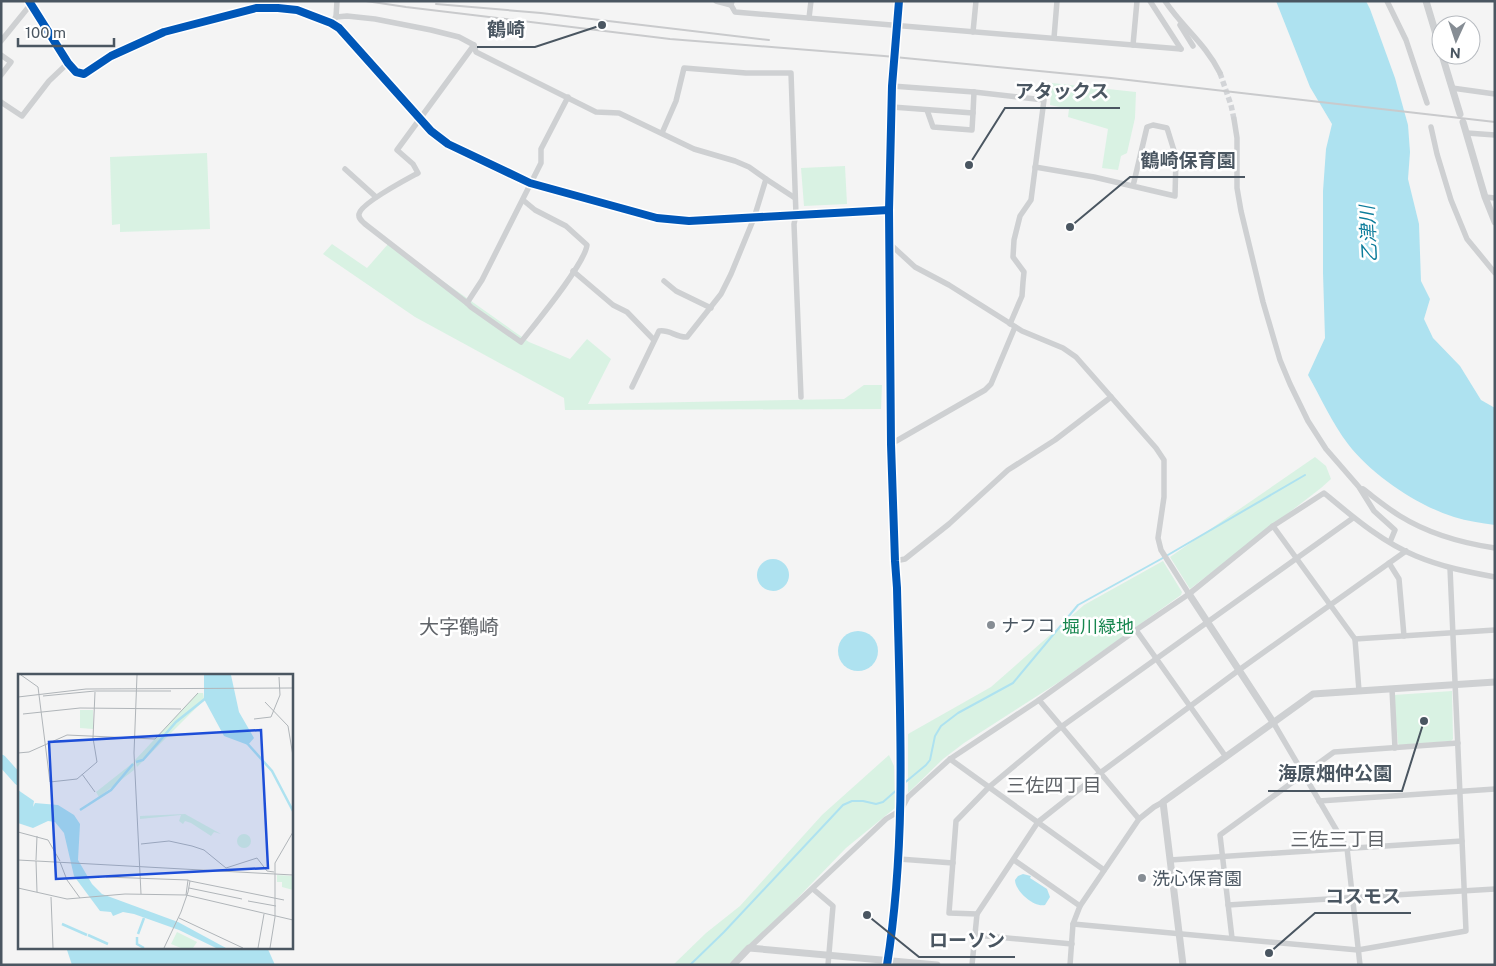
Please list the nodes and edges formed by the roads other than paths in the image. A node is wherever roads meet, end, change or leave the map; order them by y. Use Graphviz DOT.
graph roads {
  1 [pos="337,1"];
  2 [pos="716,1"];
  3 [pos="811,1"];
  4 [pos="899,1"];
  5 [pos="976,1"];
  6 [pos="1057,1"];
  7 [pos="1136,1"];
  8 [pos="1150,1"];
  9 [pos="1166,1"];
  10 [pos="1387,1"];
  11 [pos="1426,1"];
  12 [pos="30,3"];
  13 [pos="731,3"];
  14 [pos="336,17"];
  15 [pos="810,18"];
  16 [pos="1177,18"];
  17 [pos="1431,18"];
  18 [pos="331,23"];
  19 [pos="897,25"];
  20 [pos="973,32"];
  21 [pos="1054,38"];
  22 [pos="1,41"];
  23 [pos="474,45"];
  24 [pos="1132,45"];
  25 [pos="1193,46"];
  26 [pos="1,55"];
  27 [pos="68,63"];
  28 [pos="1445,65"];
  29 [pos="1220,73"];
  30 [pos="1,75"];
  31 [pos="892,86"];
  32 [pos="1452,88"];
  33 [pos="974,92"];
  34 [pos="1495,94"];
  35 [pos="568,97"];
  36 [pos="1,102"];
  37 [pos="1427,102"];
  38 [pos="892,107"];
  39 [pos="927,110"];
  40 [pos="972,113"];
  41 [pos="1460,114"];
  42 [pos="421,119"];
  43 [pos="1234,119"];
  44 [pos="1463,122"];
  45 [pos="1431,128"];
  46 [pos="662,133"];
  47 [pos="1467,133"];
  48 [pos="1495,135"];
  49 [pos="1035,166"];
  50 [pos="345,169"];
  51 [pos="766,179"];
  52 [pos="530,182"];
  53 [pos="1133,186"];
  54 [pos="376,197"];
  55 [pos="1485,197"];
  56 [pos="795,198"];
  57 [pos="1495,198"];
  58 [pos="523,200"];
  59 [pos="889,210"];
  60 [pos="796,215"];
  61 [pos="754,218"];
  62 [pos="1495,222"];
  63 [pos="890,244"];
  64 [pos="573,271"];
  65 [pos="1495,273"];
  66 [pos="664,281"];
  67 [pos="467,303"];
  68 [pos="710,308"];
  69 [pos="1013,325"];
  70 [pos="654,340"];
  71 [pos="632,387"];
  72 [pos="802,397"];
  73 [pos="1111,397"];
  74 [pos="891,444"];
  75 [pos="1359,487"];
  76 [pos="1353,518"];
  77 [pos="1273,526"];
  78 [pos="1390,542"];
  79 [pos="1495,548"];
  80 [pos="1406,551"];
  81 [pos="1296,558"];
  82 [pos="895,561"];
  83 [pos="1389,564"];
  84 [pos="1450,568"];
  85 [pos="1495,577"];
  86 [pos="1189,594"];
  87 [pos="1330,605"];
  88 [pos="1207,622"];
  89 [pos="1136,630"];
  90 [pos="1495,630"];
  91 [pos="1453,633"];
  92 [pos="1404,636"];
  93 [pos="1355,639"];
  94 [pos="1157,659"];
  95 [pos="1239,670"];
  96 [pos="1495,682"];
  97 [pos="1455,685"];
  98 [pos="1392,689"];
  99 [pos="1359,691"];
  100 [pos="1039,700"];
  101 [pos="1190,707"];
  102 [pos="1273,722"];
  103 [pos="1061,727"];
  104 [pos="1458,744"];
  105 [pos="1395,748"];
  106 [pos="1226,757"];
  107 [pos="950,759"];
  108 [pos="1100,773"];
  109 [pos="1304,774"];
  110 [pos="989,787"];
  111 [pos="1495,789"];
  112 [pos="1460,792"];
  113 [pos="1319,801"];
  114 [pos="1163,802"];
  115 [pos="900,810"];
  116 [pos="1139,820"];
  117 [pos="1038,822"];
  118 [pos="1462,840"];
  119 [pos="1347,848"];
  120 [pos="1222,856"];
  121 [pos="899,859"];
  122 [pos="1014,860"];
  123 [pos="1170,860"];
  124 [pos="953,864"];
  125 [pos="1104,870"];
  126 [pos="813,889"];
  127 [pos="1495,889"];
  128 [pos="1464,890"];
  129 [pos="1353,897"];
  130 [pos="1228,905"];
  131 [pos="1080,906"];
  132 [pos="977,914"];
  133 [pos="1074,924"];
  134 [pos="1179,934"];
  135 [pos="975,935"];
  136 [pos="1232,938"];
  137 [pos="1072,944"];
  138 [pos="748,948"];
  139 [pos="1358,950"];
  140 [pos="829,955"];
  141 [pos="887,963"];
  142 [pos="733,965"];
  143 [pos="828,965"];
  144 [pos="937,965"];
  145 [pos="972,965"];
  146 [pos="1070,965"];
  147 [pos="1183,965"];
  148 [pos="1360,965"];
  1 -- 14 [label="street"];
  2 -- 13 [label="street"];
  3 -- 15 [label="street"];
  4 -- 19 [label="street"];
  5 -- 20 [label="street"];
  6 -- 21 [label="street"];
  7 -- 24 [label="street"];
  8 -- 24 [label="street"];
  9 -- 16 [label="street"];
  10 -- 37 [label="street"];
  11 -- 17 [label="street"];
  12 -- 22 [label="street"];
  12 -- 27 [label="street"];
  13 -- 15 [label="street"];
  14 -- 18 [label="street"];
  14 -- 23 [label="street"];
  15 -- 19 [label="street"];
  16 -- 25 [label="street"];
  16 -- 29 [label="street"];
  18 -- 27 [label="street"];
  18 -- 42 [label="street"];
  19 -- 20 [label="street"];
  19 -- 31 [label="street"];
  20 -- 21 [label="street"];
  21 -- 24 [label="street"];
  23 -- 35 [label="street"];
  23 -- 42 [label="street"];
  26 -- 30 [label="street"];
  27 -- 36 [label="street"];
  28 -- 32 [label="street"];
  31 -- 33 [label="street"];
  31 -- 38 [label="street"];
  32 -- 34 [label="street"];
  32 -- 41 [label="street"];
  33 -- 40 [label="street"];
  33 -- 49 [label="street"];
  35 -- 46 [label="street"];
  35 -- 52 [label="street"];
  38 -- 39 [label="street"];
  38 -- 59 [label="street"];
  39 -- 40 [label="street"];
  39 -- 40 [label="street"];
  42 -- 52 [label="street"];
  42 -- 54 [label="street"];
  43 -- 75 [label="street"];
  44 -- 47 [label="street"];
  45 -- 65 [label="street"];
  46 -- 51 [label="street"];
  46 -- 56 [label="street"];
  47 -- 48 [label="street"];
  47 -- 55 [label="street"];
  49 -- 53 [label="street"];
  49 -- 69 [label="street"];
  50 -- 54 [label="street"];
  51 -- 56 [label="street"];
  51 -- 61 [label="street"];
  52 -- 58 [label="street"];
  52 -- 61 [label="street"];
  53 -- 53 [label="street"];
  54 -- 67 [label="street"];
  55 -- 57 [label="street"];
  55 -- 62 [label="street"];
  56 -- 60 [label="street"];
  58 -- 64 [label="street"];
  58 -- 67 [label="street"];
  59 -- 60 [label="street"];
  59 -- 63 [label="street"];
  60 -- 61 [label="street"];
  60 -- 72 [label="street"];
  61 -- 68 [label="street"];
  63 -- 69 [label="street"];
  63 -- 74 [label="street"];
  64 -- 67 [label="street"];
  64 -- 70 [label="street"];
  66 -- 68 [label="street"];
  68 -- 70 [label="street"];
  69 -- 73 [label="street"];
  69 -- 74 [label="street"];
  70 -- 71 [label="street"];
  73 -- 82 [label="street"];
  73 -- 86 [label="street"];
  74 -- 82 [label="street"];
  75 -- 78 [label="street"];
  75 -- 79 [label="street"];
  76 -- 77 [label="street"];
  76 -- 78 [label="street"];
  76 -- 81 [label="street"];
  77 -- 81 [label="street"];
  77 -- 86 [label="street"];
  78 -- 80 [label="street"];
  80 -- 83 [label="street"];
  80 -- 84 [label="street"];
  81 -- 87 [label="street"];
  81 -- 88 [label="street"];
  82 -- 115 [label="street"];
  83 -- 87 [label="street"];
  83 -- 92 [label="street"];
  84 -- 85 [label="street"];
  84 -- 91 [label="street"];
  86 -- 88 [label="street"];
  86 -- 89 [label="street"];
  87 -- 93 [label="street"];
  87 -- 95 [label="street"];
  88 -- 94 [label="street"];
  88 -- 95 [label="street"];
  89 -- 94 [label="street"];
  89 -- 100 [label="street"];
  90 -- 91 [label="street"];
  91 -- 92 [label="street"];
  91 -- 97 [label="street"];
  92 -- 93 [label="street"];
  93 -- 99 [label="street"];
  94 -- 101 [label="street"];
  94 -- 103 [label="street"];
  95 -- 101 [label="street"];
  95 -- 102 [label="street"];
  96 -- 97 [label="street"];
  97 -- 98 [label="street"];
  97 -- 104 [label="street"];
  98 -- 99 [label="street"];
  98 -- 105 [label="street"];
  99 -- 102 [label="street"];
  100 -- 103 [label="street"];
  100 -- 107 [label="street"];
  101 -- 106 [label="street"];
  101 -- 108 [label="street"];
  102 -- 106 [label="street"];
  102 -- 109 [label="street"];
  103 -- 108 [label="street"];
  103 -- 110 [label="street"];
  104 -- 105 [label="street"];
  104 -- 112 [label="street"];
  105 -- 109 [label="street"];
  106 -- 114 [label="street"];
  107 -- 110 [label="street"];
  107 -- 115 [label="street"];
  108 -- 116 [label="street"];
  108 -- 117 [label="street"];
  109 -- 113 [label="street"];
  109 -- 120 [label="street"];
  110 -- 117 [label="street"];
  110 -- 124 [label="street"];
  111 -- 112 [label="street"];
  112 -- 113 [label="street"];
  112 -- 118 [label="street"];
  113 -- 119 [label="street"];
  114 -- 116 [label="street"];
  114 -- 123 [label="street"];
  115 -- 121 [label="street"];
  115 -- 126 [label="street"];
  116 -- 125 [label="street"];
  117 -- 122 [label="street"];
  117 -- 125 [label="street"];
  118 -- 119 [label="street"];
  118 -- 128 [label="street"];
  119 -- 120 [label="street"];
  119 -- 129 [label="street"];
  120 -- 123 [label="street"];
  120 -- 130 [label="street"];
  121 -- 124 [label="street"];
  121 -- 141 [label="street"];
  122 -- 131 [label="street"];
  122 -- 132 [label="street"];
  123 -- 134 [label="street"];
  124 -- 132 [label="street"];
  125 -- 131 [label="street"];
  126 -- 138 [label="street"];
  126 -- 140 [label="street"];
  127 -- 128 [label="street"];
  128 -- 129 [label="street"];
  128 -- 139 [label="street"];
  129 -- 130 [label="street"];
  129 -- 139 [label="street"];
  130 -- 136 [label="street"];
  131 -- 133 [label="street"];
  132 -- 135 [label="street"];
  133 -- 134 [label="street"];
  133 -- 137 [label="street"];
  134 -- 136 [label="street"];
  134 -- 147 [label="street"];
  135 -- 137 [label="street"];
  135 -- 145 [label="street"];
  136 -- 139 [label="street"];
  137 -- 146 [label="street"];
  138 -- 140 [label="street"];
  138 -- 142 [label="street"];
  139 -- 148 [label="street"];
  140 -- 141 [label="street"];
  140 -- 143 [label="street"];
  141 -- 144 [label="street"];
}
